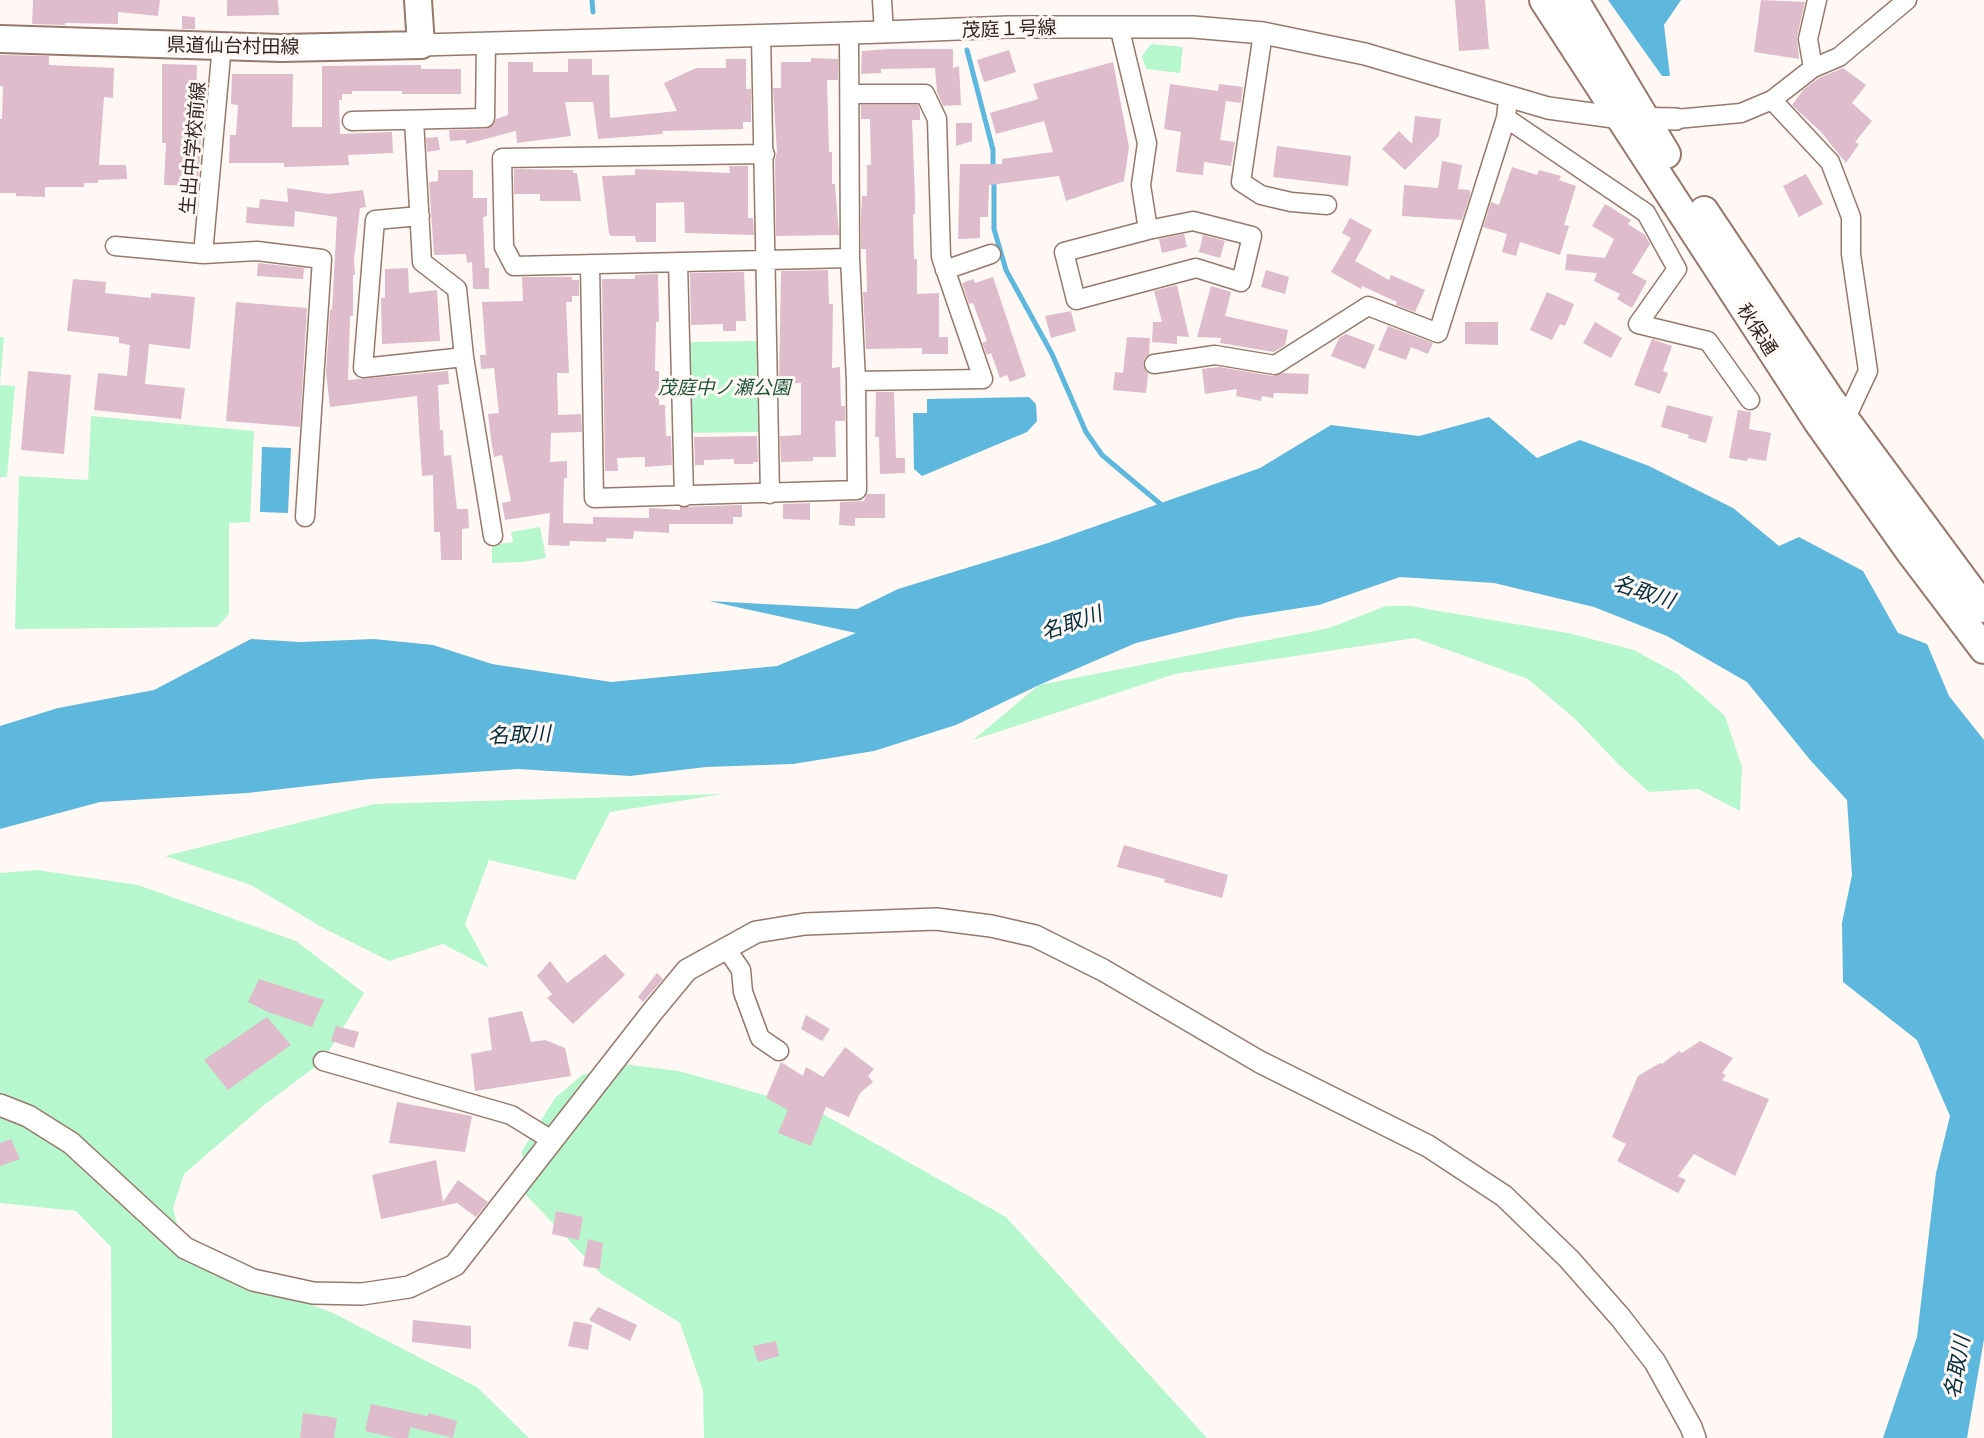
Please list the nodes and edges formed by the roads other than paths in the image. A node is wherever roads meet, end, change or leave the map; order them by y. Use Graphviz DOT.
graph roads {
  1 [pos="418,0"];
  2 [pos="882,0"];
  3 [pos="1544,0"];
  4 [pos="1574,0"];
  5 [pos="1817,0"];
  6 [pos="1907,0"];
  7 [pos="1119,26"];
  8 [pos="849,33"];
  9 [pos="884,33"];
  10 [pos="1263,33"];
  11 [pos="761,36"];
  12 [pos="0,39"];
  13 [pos="486,44"];
  14 [pos="222,45"];
  15 [pos="421,45"];
  16 [pos="1813,68"];
  17 [pos="850,94"];
  18 [pos="1772,100"];
  19 [pos="1507,107"];
  20 [pos="1633,119"];
  21 [pos="1676,119"];
  22 [pos="414,120"];
  23 [pos="352,121"];
  24 [pos="765,154"];
  25 [pos="1327,205"];
  26 [pos="420,216"];
  27 [pos="1148,230"];
  28 [pos="115,246"];
  29 [pos="204,254"];
  30 [pos="991,254"];
  31 [pos="850,258"];
  32 [pos="765,259"];
  33 [pos="678,262"];
  34 [pos="590,264"];
  35 [pos="945,270"];
  36 [pos="464,357"];
  37 [pos="1154,364"];
  38 [pos="856,381"];
  39 [pos="1750,400"];
  40 [pos="1845,420"];
  41 [pos="771,494"];
  42 [pos="684,497"];
  43 [pos="305,517"];
  44 [pos="493,536"];
  45 [pos="1984,608"];
  46 [pos="1984,649"];
  47 [pos="726,948"];
  48 [pos="779,1051"];
  49 [pos="323,1061"];
  50 [pos="0,1105"];
  51 [pos="553,1141"];
  52 [pos="1695,1438"];
  1 -- 15 [label="main road"];
  2 -- 9 [label="street"];
  3 -- 20 [label="highway, 秋保通"];
  4 -- 20 [label="highway, 秋保通"];
  5 -- 16 [label="street"];
  6 -- 16 [label="street"];
  7 -- 9 [label="street, 茂庭１号線"];
  7 -- 10 [label="street, 茂庭１号線"];
  7 -- 27 [label="street"];
  8 -- 9 [label="street, 茂庭１号線"];
  8 -- 11 [label="street, 茂庭１号線"];
  8 -- 17 [label="street"];
  10 -- 19 [label="street, 茂庭１号線"];
  10 -- 25 [label="street"];
  11 -- 13 [label="street, 茂庭１号線"];
  11 -- 24 [label="street"];
  12 -- 14 [label="main road, 県道仙台村田線"];
  13 -- 15 [label="street, 茂庭１号線"];
  13 -- 22 [label="street"];
  14 -- 15 [label="main road, 県道仙台村田線"];
  14 -- 29 [label="street, 生出中学校前線"];
  16 -- 18 [label="street"];
  17 -- 31 [label="street"];
  17 -- 35 [label="street"];
  18 -- 21 [label="street"];
  18 -- 40 [label="street"];
  19 -- 20 [label="street, 茂庭１号線"];
  19 -- 37 [label="street"];
  19 -- 39 [label="street"];
  20 -- 21 [label="street, 茂庭１号線"];
  20 -- 40 [label="highway, 秋保通"];
  20 -- 46 [label="highway, 秋保通"];
  22 -- 23 [label="street"];
  22 -- 26 [label="street"];
  24 -- 32 [label="street"];
  24 -- 34 [label="street"];
  26 -- 36 [label="street"];
  26 -- 36 [label="street"];
  27 -- 27 [label="street"];
  28 -- 29 [label="street"];
  29 -- 43 [label="street"];
  30 -- 35 [label="street"];
  31 -- 32 [label="street"];
  31 -- 38 [label="street"];
  32 -- 33 [label="street"];
  32 -- 41 [label="street"];
  33 -- 34 [label="street"];
  33 -- 42 [label="street"];
  34 -- 42 [label="street"];
  35 -- 38 [label="street"];
  36 -- 44 [label="street"];
  38 -- 41 [label="street"];
  40 -- 45 [label="highway, 秋保通"];
  41 -- 42 [label="street"];
  47 -- 48 [label="street"];
  47 -- 51 [label="street"];
  47 -- 52 [label="street"];
  49 -- 51 [label="street"];
  50 -- 51 [label="street"];
}
